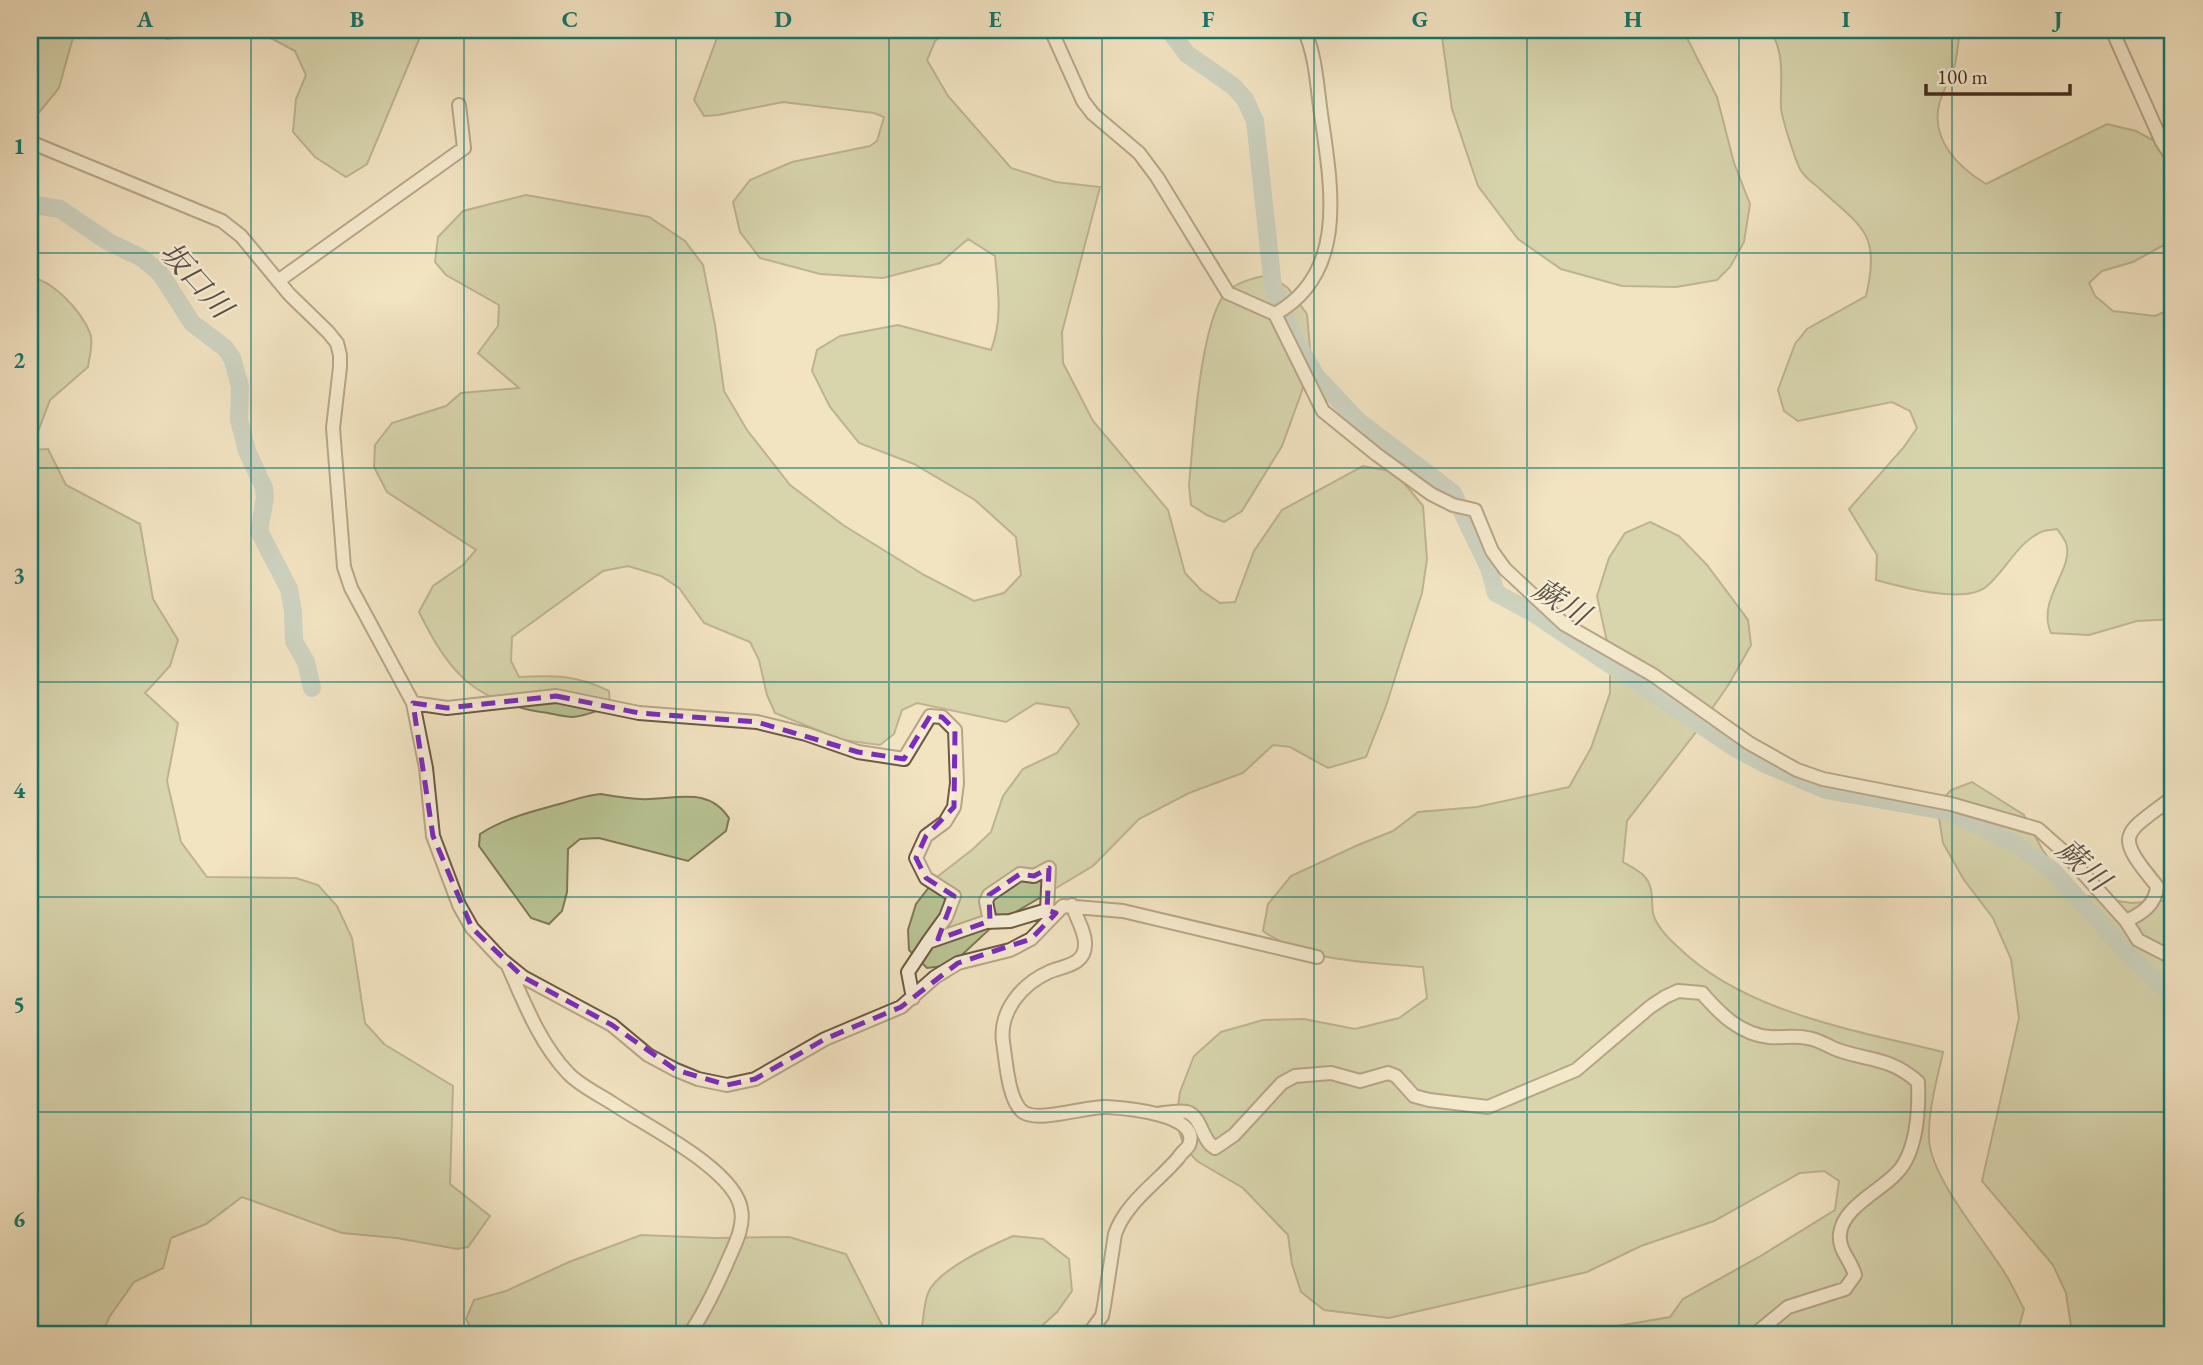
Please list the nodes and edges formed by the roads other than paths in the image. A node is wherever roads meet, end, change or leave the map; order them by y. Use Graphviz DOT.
graph roads {
  1 [pos="1051,30"];
  2 [pos="1304,30"];
  3 [pos="2112,30"];
  4 [pos="460,105"];
  5 [pos="30,142"];
  6 [pos="2173,159"];
  7 [pos="278,281"];
  8 [pos="1275,314"];
  9 [pos="413,703"];
  10 [pos="2173,797"];
  11 [pos="1072,905"];
  12 [pos="1051,911"];
  13 [pos="2126,921"];
  14 [pos="990,922"];
  15 [pos="928,942"];
  16 [pos="1317,957"];
  17 [pos="2173,958"];
  18 [pos="508,966"];
  19 [pos="913,998"];
  20 [pos="1157,1114"];
  21 [pos="689,1335"];
  22 [pos="1088,1335"];
  23 [pos="1754,1335"];
  1 -- 8 [label="street"];
  2 -- 8 [label="street"];
  3 -- 6 [label="street"];
  4 -- 7 [label="street"];
  5 -- 7 [label="street"];
  7 -- 9 [label="street"];
  8 -- 13 [label="street"];
  9 -- 15 [label="street"];
  9 -- 18 [label="street"];
  10 -- 13 [label="street"];
  11 -- 12 [label="street"];
  11 -- 16 [label="street"];
  11 -- 20 [label="street"];
  12 -- 14 [label="street"];
  12 -- 14 [label="street"];
  12 -- 19 [label="street"];
  13 -- 17 [label="street"];
  14 -- 15 [label="street"];
  15 -- 19 [label="street"];
  18 -- 19 [label="street"];
  18 -- 21 [label="street"];
  20 -- 22 [label="street"];
  20 -- 23 [label="street"];
}
